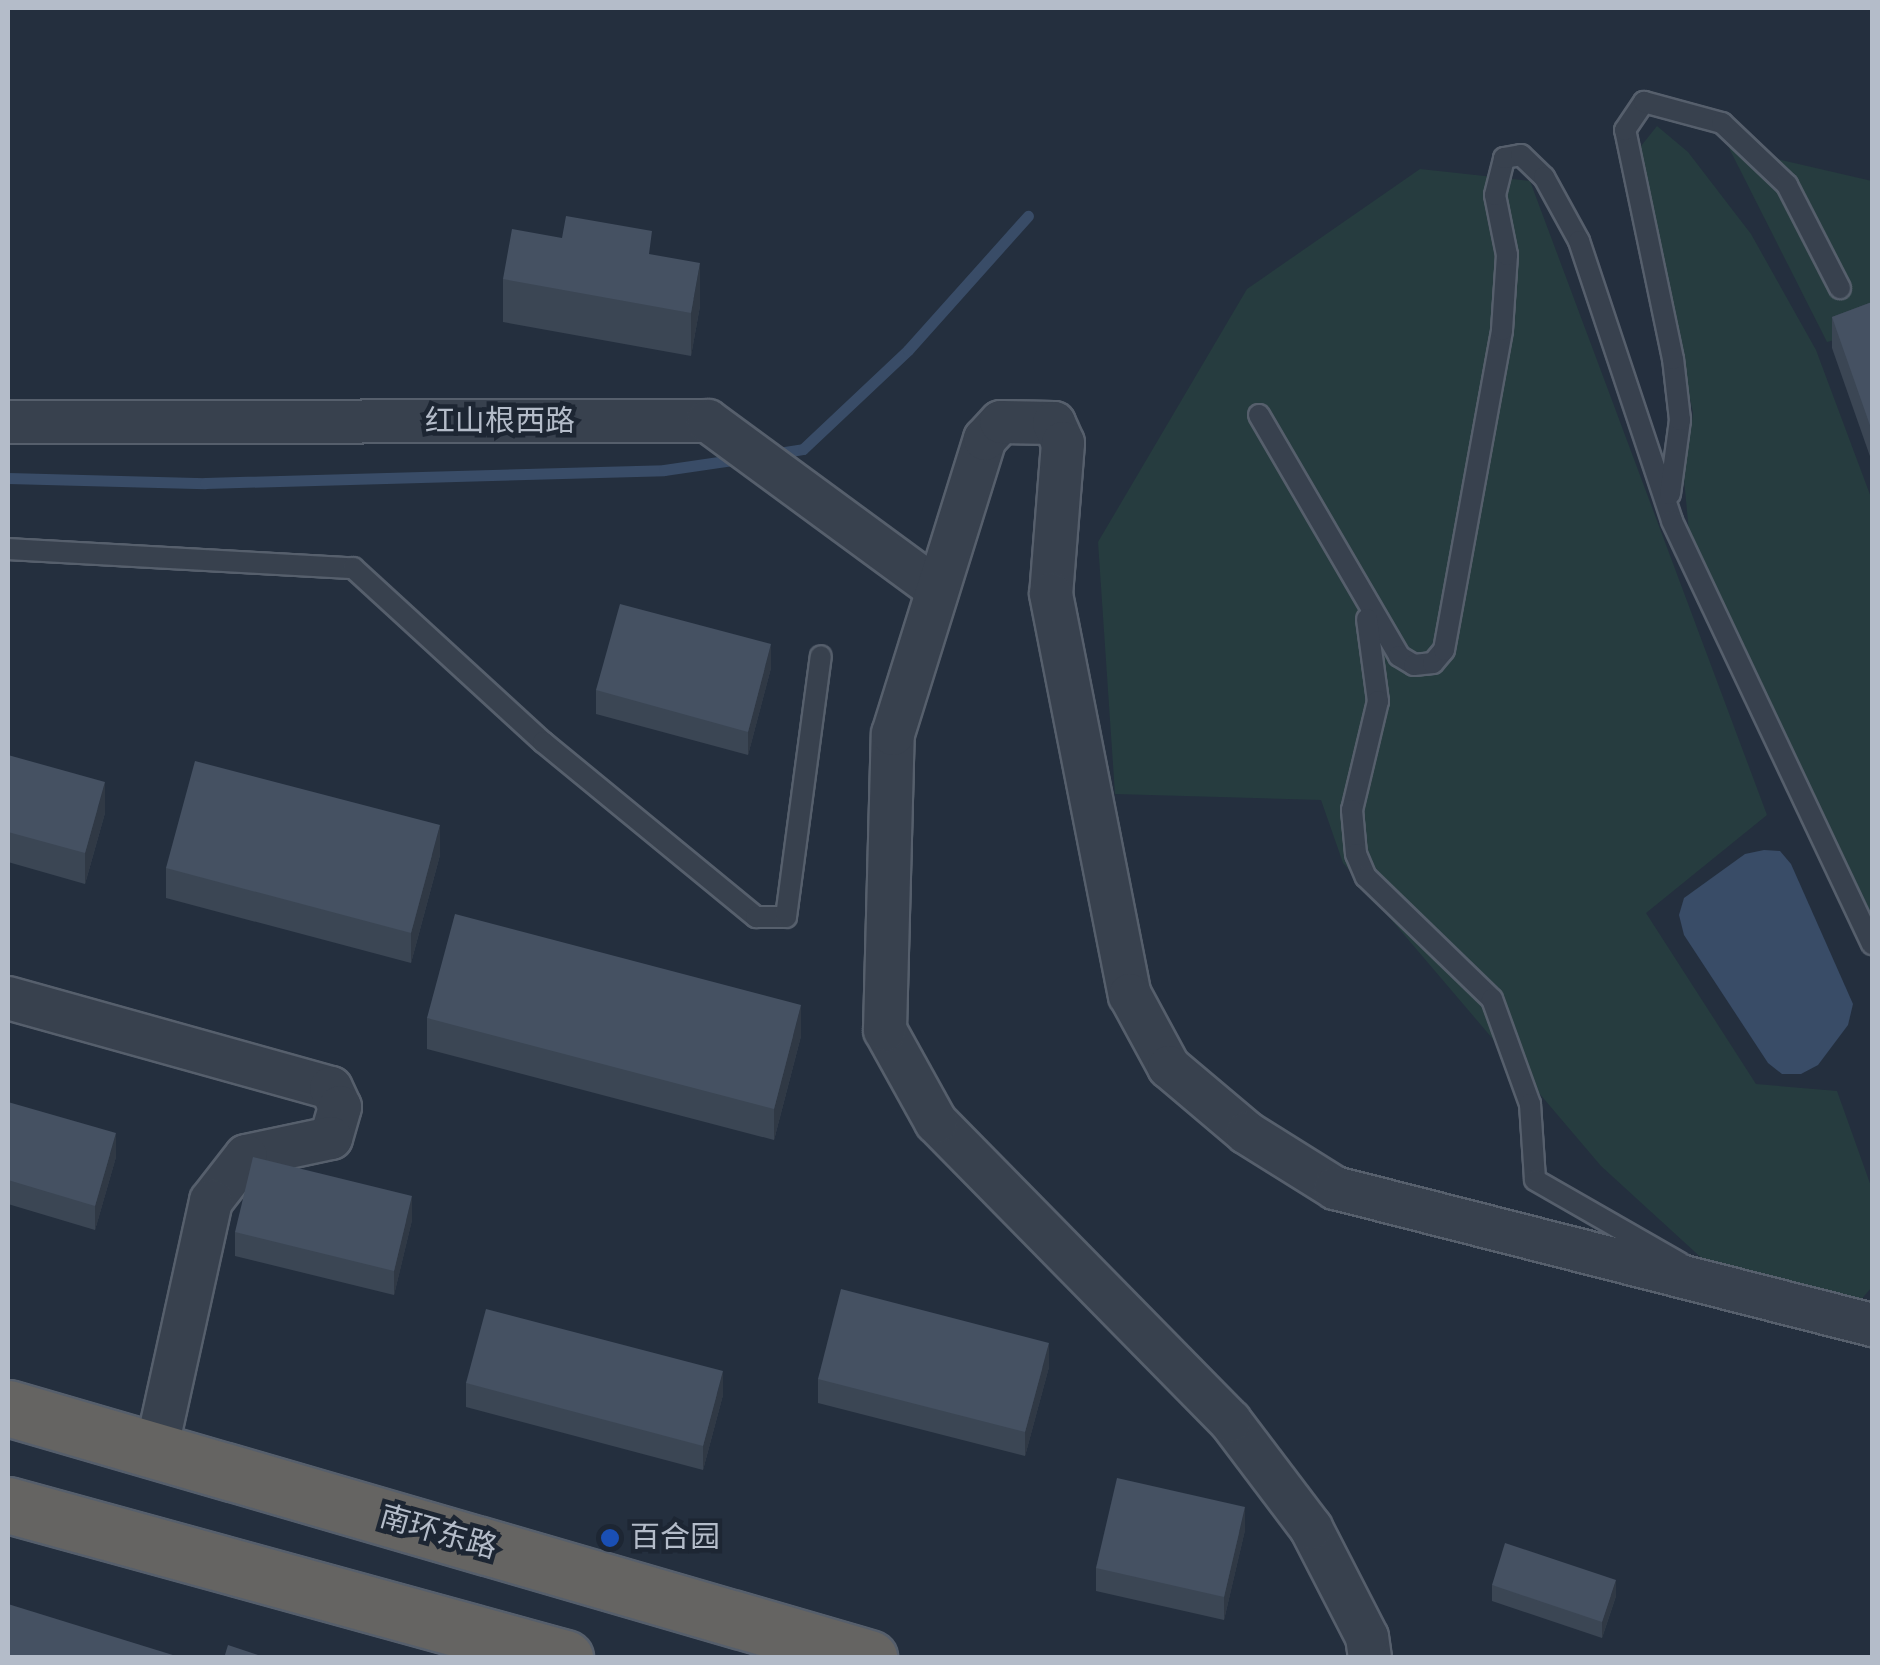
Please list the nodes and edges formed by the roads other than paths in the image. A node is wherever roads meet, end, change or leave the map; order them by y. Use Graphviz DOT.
graph roads {
  1 [pos="1840,288"];
  2 [pos="1259,415"];
  3 [pos="8,422"];
  4 [pos="1672,521"];
  5 [pos="8,549"];
  6 [pos="937,590"];
  7 [pos="1363,602"];
  8 [pos="821,656"];
  9 [pos="1872,944"];
  10 [pos="8,998"];
  11 [pos="1708,1283"];
  12 [pos="1872,1325"];
  13 [pos="8,1408"];
  14 [pos="156,1451"];
  15 [pos="8,1505"];
  16 [pos="565,1658"];
  17 [pos="869,1658"];
  18 [pos="1370,1658"];
  1 -- 4 [label="lane"];
  2 -- 7 [label="lane"];
  3 -- 6 [label="street, 红山根西路"];
  4 -- 7 [label="lane"];
  4 -- 9 [label="lane"];
  5 -- 8 [label="lane"];
  6 -- 11 [label="street"];
  6 -- 18 [label="street"];
  7 -- 11 [label="lane"];
  10 -- 14 [label="street"];
  11 -- 12 [label="street"];
  13 -- 14 [label="highway, 南环东路"];
  14 -- 17 [label="highway, 南环东路"];
  15 -- 16 [label="highway"];
}
